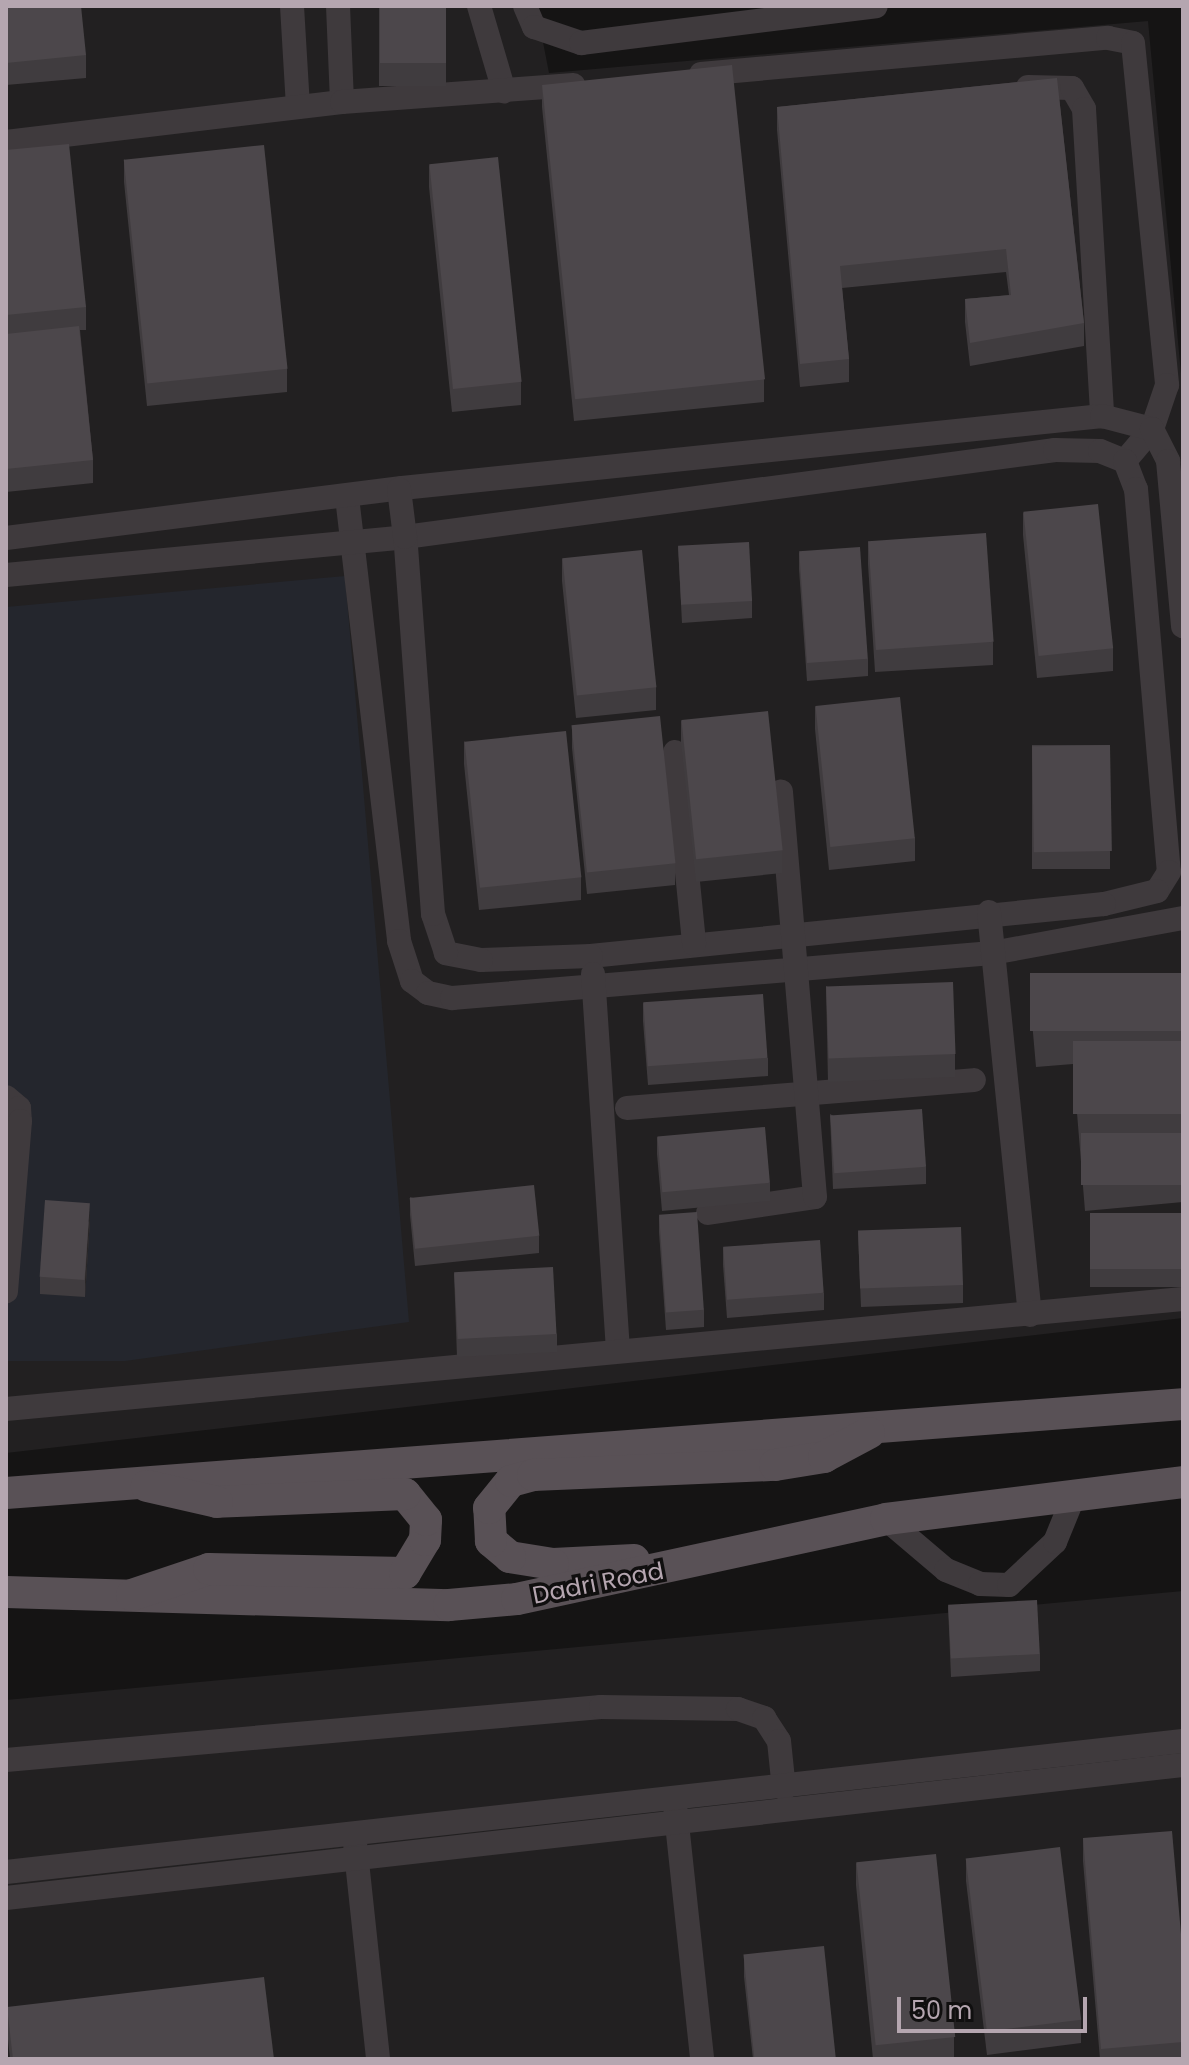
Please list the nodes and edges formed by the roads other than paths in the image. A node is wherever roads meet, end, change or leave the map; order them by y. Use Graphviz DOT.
graph roads {
  1 [pos="292,6"];
  2 [pos="338,6"];
  3 [pos="479,6"];
  4 [pos="525,6"];
  5 [pos="876,6"];
  6 [pos="679,76"];
  7 [pos="601,83"];
  8 [pos="996,90"];
  9 [pos="504,91"];
  10 [pos="342,102"];
  11 [pos="298,107"];
  12 [pos="6,142"];
  13 [pos="1102,416"];
  14 [pos="1152,429"];
  15 [pos="1125,461"];
  16 [pos="399,489"];
  17 [pos="347,497"];
  18 [pos="405,537"];
  19 [pos="6,538"];
  20 [pos="353,541"];
  21 [pos="6,575"];
  22 [pos="1183,626"];
  23 [pos="675,752"];
  24 [pos="781,791"];
  25 [pos="1161,884"];
  26 [pos="1183,903"];
  27 [pos="989,912"];
  28 [pos="1183,918"];
  29 [pos="793,934"];
  30 [pos="694,944"];
  31 [pos="446,953"];
  32 [pos="992,953"];
  33 [pos="591,956"];
  34 [pos="405,965"];
  35 [pos="796,970"];
  36 [pos="594,986"];
  37 [pos="974,1080"];
  38 [pos="806,1095"];
  39 [pos="6,1097"];
  40 [pos="627,1108"];
  41 [pos="708,1213"];
  42 [pos="6,1291"];
  43 [pos="1183,1299"];
  44 [pos="1030,1315"];
  45 [pos="618,1350"];
  46 [pos="1183,1404"];
  47 [pos="6,1409"];
  48 [pos="881,1427"];
  49 [pos="133,1481"];
  50 [pos="1183,1482"];
  51 [pos="6,1493"];
  52 [pos="1075,1493"];
  53 [pos="886,1519"];
  54 [pos="733,1557"];
  55 [pos="6,1592"];
  56 [pos="124,1599"];
  57 [pos="1183,1741"];
  58 [pos="6,1760"];
  59 [pos="1183,1765"];
  60 [pos="784,1789"];
  61 [pos="676,1812"];
  62 [pos="356,1847"];
  63 [pos="6,1872"];
  64 [pos="6,1898"];
  65 [pos="378,2059"];
  66 [pos="702,2059"];
  1 -- 11 [label="street"];
  2 -- 10 [label="street"];
  3 -- 9 [label="street"];
  4 -- 5 [label="street"];
  6 -- 14 [label="street"];
  7 -- 9 [label="street"];
  8 -- 13 [label="street"];
  9 -- 10 [label="street"];
  10 -- 11 [label="street"];
  11 -- 12 [label="street"];
  13 -- 14 [label="street"];
  13 -- 16 [label="street"];
  14 -- 15 [label="street"];
  14 -- 22 [label="street"];
  15 -- 18 [label="street"];
  15 -- 25 [label="street"];
  16 -- 17 [label="street"];
  16 -- 18 [label="street"];
  17 -- 19 [label="street"];
  17 -- 20 [label="street"];
  18 -- 20 [label="street"];
  18 -- 31 [label="street"];
  20 -- 21 [label="street"];
  20 -- 34 [label="street"];
  23 -- 30 [label="street"];
  24 -- 29 [label="street"];
  25 -- 26 [label="street"];
  25 -- 27 [label="street"];
  27 -- 29 [label="street"];
  27 -- 32 [label="street"];
  28 -- 32 [label="street"];
  29 -- 30 [label="street"];
  29 -- 35 [label="street"];
  30 -- 33 [label="street"];
  31 -- 33 [label="street"];
  31 -- 34 [label="street"];
  32 -- 35 [label="street"];
  32 -- 44 [label="street"];
  33 -- 36 [label="street"];
  34 -- 36 [label="street"];
  35 -- 36 [label="street"];
  35 -- 38 [label="street"];
  36 -- 45 [label="street"];
  37 -- 38 [label="street"];
  38 -- 40 [label="street"];
  38 -- 41 [label="street"];
  39 -- 42 [label="street"];
  43 -- 44 [label="street"];
  44 -- 45 [label="street"];
  45 -- 47 [label="street"];
  46 -- 48 [label="main road"];
  48 -- 49 [label="main road"];
  48 -- 54 [label="main road"];
  49 -- 51 [label="main road"];
  49 -- 56 [label="main road"];
  50 -- 52 [label="main road, Dadri Road"];
  52 -- 53 [label="main road, Dadri Road"];
  52 -- 53 [label="street"];
  53 -- 54 [label="main road, Dadri Road"];
  54 -- 56 [label="main road, Dadri Road"];
  55 -- 56 [label="main road, Dadri Road"];
  57 -- 60 [label="street"];
  58 -- 60 [label="street"];
  59 -- 61 [label="street"];
  60 -- 61 [label="street"];
  61 -- 62 [label="street"];
  61 -- 66 [label="street"];
  62 -- 63 [label="street"];
  62 -- 64 [label="street"];
  62 -- 65 [label="street"];
}
